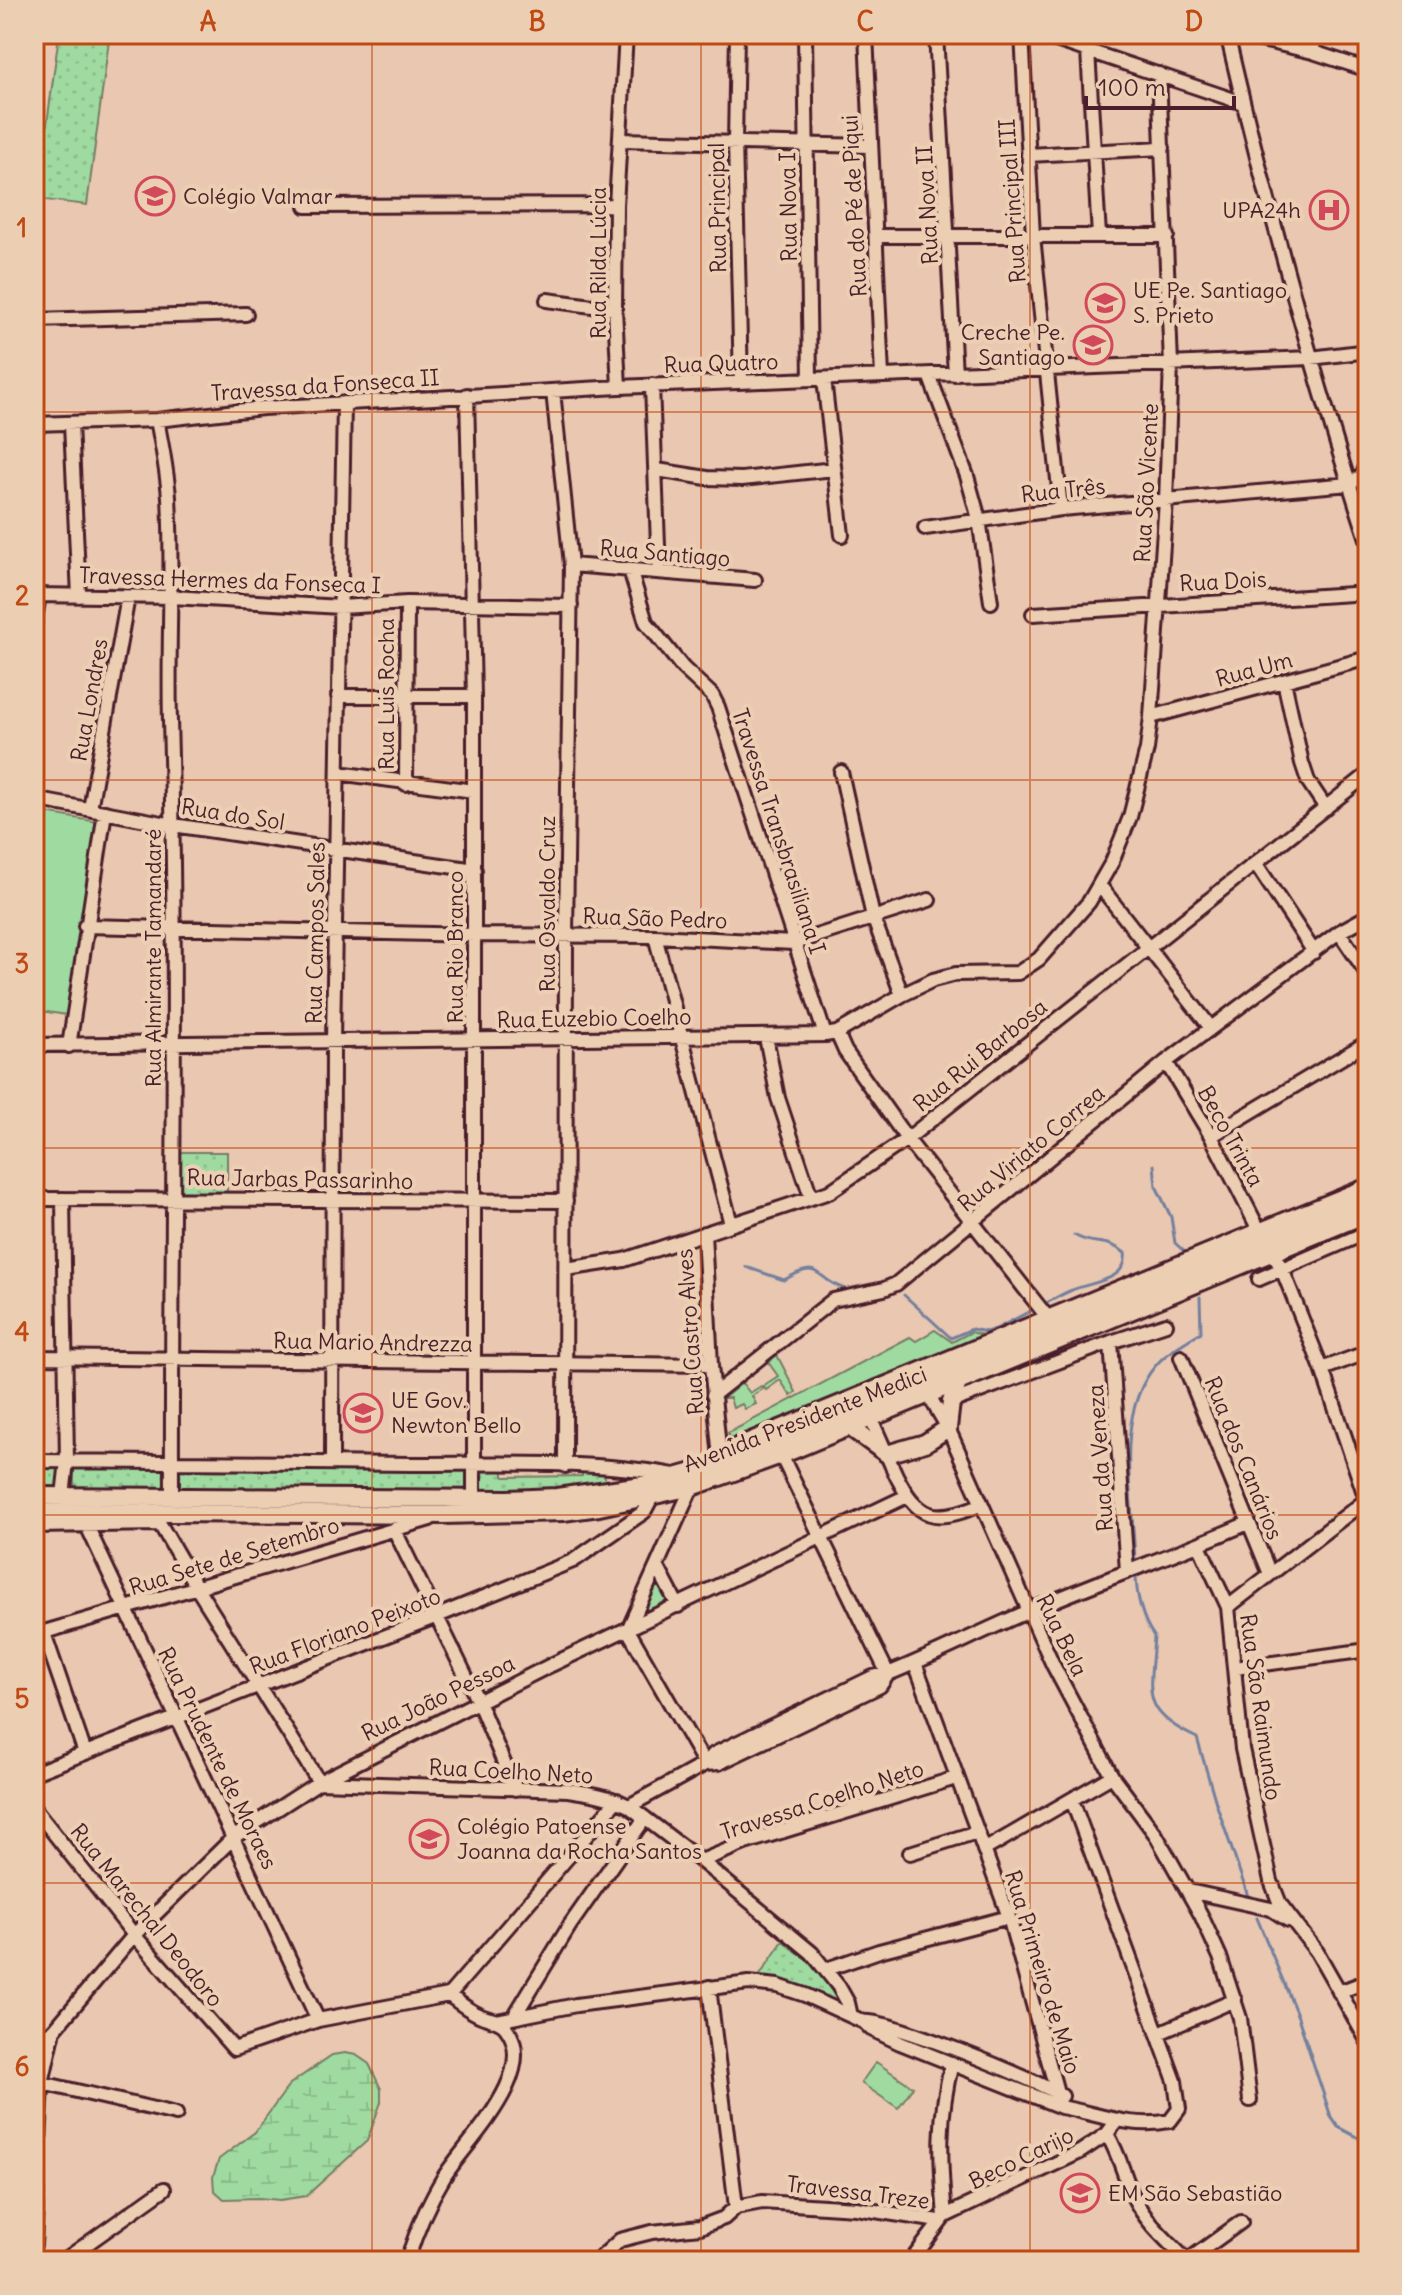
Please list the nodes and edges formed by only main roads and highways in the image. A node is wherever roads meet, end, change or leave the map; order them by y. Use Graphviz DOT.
graph roads {
  1 [pos="1367,1211"];
  2 [pos="1266,1242"];
  3 [pos="958,1383"];
  4 [pos="925,1389"];
  5 [pos="868,1413"];
  6 [pos="851,1428"];
  7 [pos="722,1464"];
  8 [pos="34,1504"];
  9 [pos="508,1507"];
  1 -- 2 [label="main road, Avenida Presidente Medici"];
  2 -- 3 [label="main road, Avenida Presidente Medici"];
  2 -- 4 [label="main road, Avenida Presidente Medici"];
  3 -- 4 [label="main road, Avenida Presidente Medici"];
  3 -- 6 [label="main road"];
  4 -- 5 [label="main road, Avenida Presidente Medici"];
  5 -- 6 [label="main road, Avenida Presidente Medici"];
  5 -- 7 [label="main road, Avenida Presidente Medici"];
  6 -- 7 [label="main road, Avenida Presidente Medici"];
  7 -- 9 [label="main road, Avenida Presidente Medici"];
  8 -- 9 [label="main road, Avenida Presidente Medici"];
  8 -- 9 [label="main road, Avenida Presidente Medici"];
}
